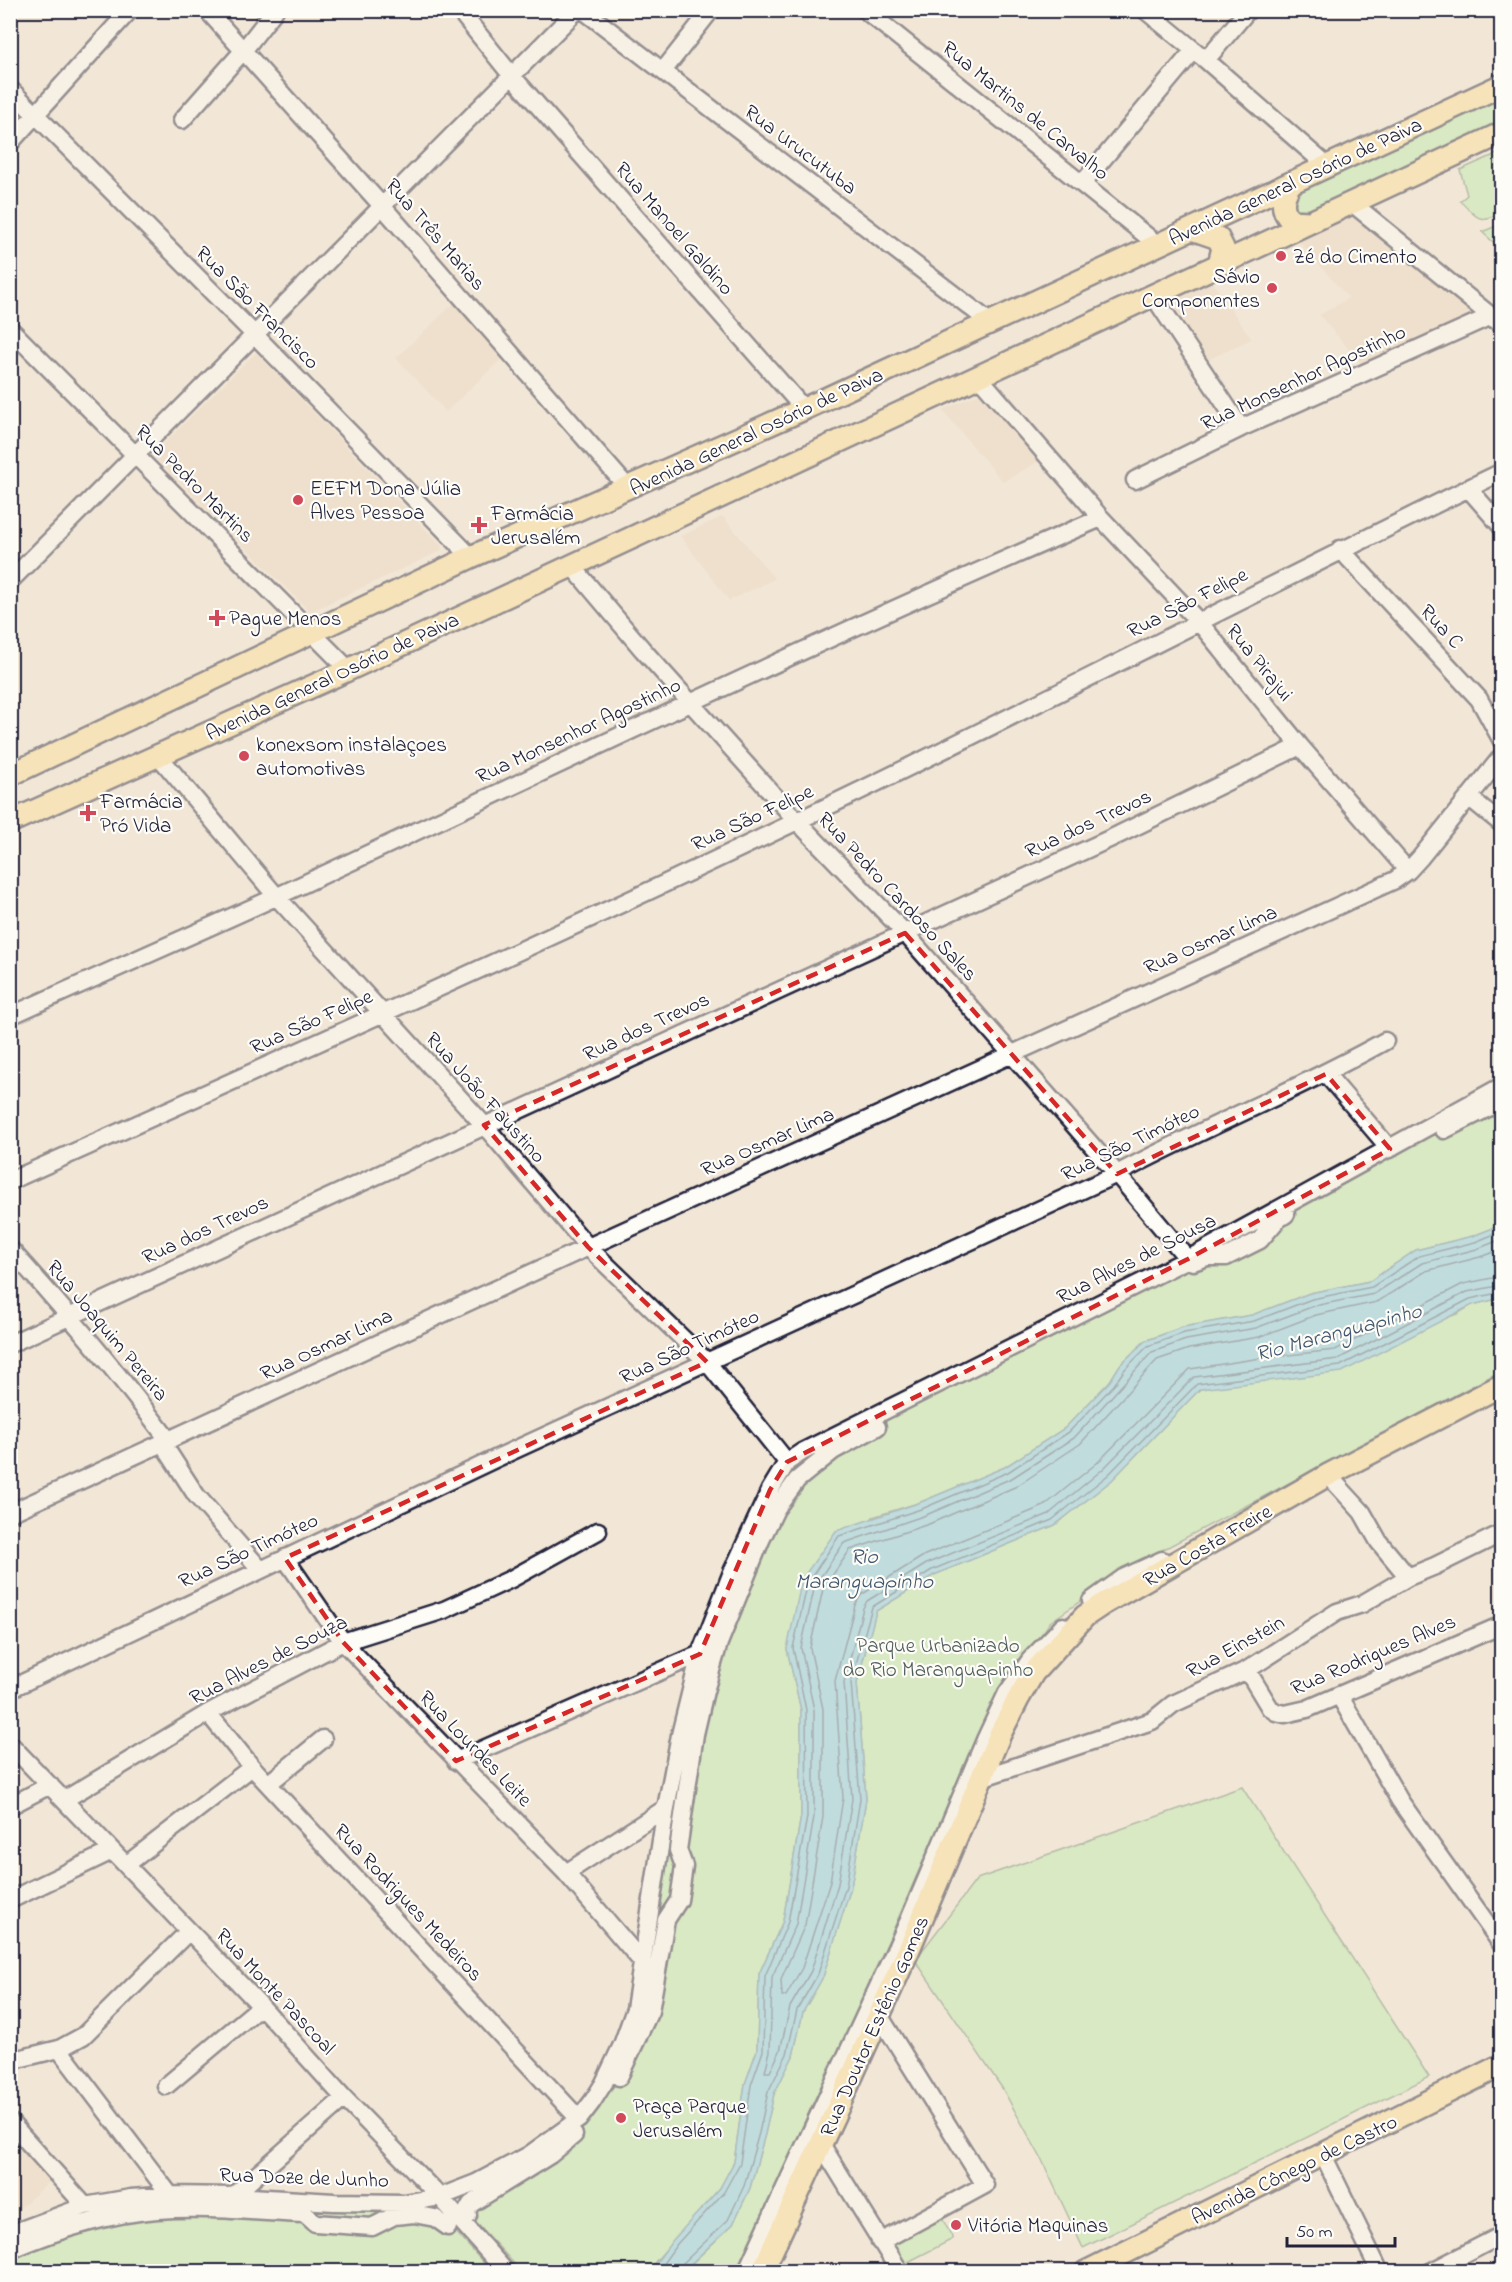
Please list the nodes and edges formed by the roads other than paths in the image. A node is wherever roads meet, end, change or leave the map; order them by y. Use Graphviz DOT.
graph roads {
  1 [pos="130,10"];
  2 [pos="207,10"];
  3 [pos="275,10"];
  4 [pos="459,10"];
  5 [pos="577,10"];
  6 [pos="582,10"];
  7 [pos="711,10"];
  8 [pos="865,10"];
  9 [pos="1145,10"];
  10 [pos="1248,10"];
  11 [pos="243,51"];
  12 [pos="1200,55"];
  13 [pos="663,71"];
  14 [pos="512,76"];
  15 [pos="1502,85"];
  16 [pos="10,89"];
  17 [pos="37,116"];
  18 [pos="182,120"];
  19 [pos="1502,133"];
  20 [pos="10,143"];
  21 [pos="1327,166"];
  22 [pos="1291,183"];
  23 [pos="1082,184"];
  24 [pos="1352,203"];
  25 [pos="383,207"];
  26 [pos="1309,222"];
  27 [pos="1192,228"];
  28 [pos="1158,245"];
  29 [pos="1219,264"];
  30 [pos="1153,295"];
  31 [pos="1496,321"];
  32 [pos="991,323"];
  33 [pos="10,329"];
  34 [pos="256,336"];
  35 [pos="979,377"];
  36 [pos="804,409"];
  37 [pos="1242,428"];
  38 [pos="137,455"];
  39 [pos="1502,472"];
  40 [pos="1135,480"];
  41 [pos="1468,488"];
  42 [pos="629,489"];
  43 [pos="1101,518"];
  44 [pos="1502,527"];
  45 [pos="1340,549"];
  46 [pos="471,557"];
  47 [pos="572,566"];
  48 [pos="13,574"];
  49 [pos="1199,622"];
  50 [pos="311,633"];
  51 [pos="348,669"];
  52 [pos="690,703"];
  53 [pos="1502,741"];
  54 [pos="1300,746"];
  55 [pos="158,755"];
  56 [pos="1502,756"];
  57 [pos="10,775"];
  58 [pos="1470,798"];
  59 [pos="797,821"];
  60 [pos="10,822"];
  61 [pos="1502,824"];
  62 [pos="1408,870"];
  63 [pos="276,896"];
  64 [pos="905,933"];
  65 [pos="381,1014"];
  66 [pos="10,1016"];
  67 [pos="1385,1041"];
  68 [pos="1012,1054"];
  69 [pos="1326,1074"];
  70 [pos="1502,1086"];
  71 [pos="1502,1101"];
  72 [pos="484,1125"];
  73 [pos="1390,1149"];
  74 [pos="1117,1174"];
  75 [pos="10,1181"];
  76 [pos="588,1247"];
  77 [pos="10,1249"];
  78 [pos="1188,1259"];
  79 [pos="71,1316"];
  80 [pos="10,1344"];
  81 [pos="707,1362"];
  82 [pos="1502,1377"];
  83 [pos="1502,1385"];
  84 [pos="166,1442"];
  85 [pos="787,1462"];
  86 [pos="1328,1476"];
  87 [pos="10,1513"];
  88 [pos="598,1531"];
  89 [pos="1502,1533"];
  90 [pos="285,1558"];
  91 [pos="260,1569"];
  92 [pos="1408,1577"];
  93 [pos="1502,1625"];
  94 [pos="343,1642"];
  95 [pos="700,1654"];
  96 [pos="1247,1670"];
  97 [pos="10,1689"];
  98 [pos="1339,1695"];
  99 [pos="208,1713"];
  100 [pos="322,1739"];
  101 [pos="10,1744"];
  102 [pos="456,1761"];
  103 [pos="252,1767"];
  104 [pos="981,1778"];
  105 [pos="268,1784"];
  106 [pos="50,1785"];
  107 [pos="64,1800"];
  108 [pos="10,1806"];
  109 [pos="666,1809"];
  110 [pos="112,1851"];
  111 [pos="126,1864"];
  112 [pos="566,1873"];
  113 [pos="10,1900"];
  114 [pos="189,1931"];
  115 [pos="1502,1945"];
  116 [pos="644,1964"];
  117 [pos="261,2006"];
  118 [pos="879,2015"];
  119 [pos="59,2049"];
  120 [pos="10,2061"];
  121 [pos="1502,2066"];
  122 [pos="166,2086"];
  123 [pos="344,2098"];
  124 [pos="579,2119"];
  125 [pos="10,2122"];
  126 [pos="820,2144"];
  127 [pos="1323,2155"];
  128 [pos="170,2195"];
  129 [pos="233,2196"];
  130 [pos="440,2197"];
  131 [pos="85,2206"];
  132 [pos="468,2216"];
  133 [pos="448,2227"];
  134 [pos="10,2235"];
  135 [pos="1502,2235"];
  136 [pos="880,2242"];
  137 [pos="10,2250"];
  138 [pos="506,2271"];
  139 [pos="746,2271"];
  140 [pos="762,2271"];
  141 [pos="900,2271"];
  142 [pos="1086,2271"];
  143 [pos="1380,2271"];
  144 [pos="1430,2271"];
  1 -- 17 [label="street"];
  2 -- 11 [label="street, Rua Três Marias"];
  3 -- 11 [label="street"];
  4 -- 14 [label="street, Rua Manoel Galdino"];
  5 -- 14 [label="street"];
  6 -- 13 [label="street, Rua Urucutuba"];
  7 -- 13 [label="street"];
  8 -- 23 [label="street, Rua Martins de Carvalho"];
  9 -- 12 [label="street"];
  10 -- 12 [label="street"];
  11 -- 18 [label="street"];
  11 -- 25 [label="street, Rua Três Marias"];
  12 -- 21 [label="street"];
  12 -- 23 [label="street"];
  13 -- 32 [label="street, Rua Urucutuba"];
  14 -- 25 [label="street"];
  14 -- 36 [label="street, Rua Manoel Galdino"];
  15 -- 21 [label="main road, Avenida General Osório de Paiva"];
  16 -- 17 [label="street, Rua São Francisco"];
  17 -- 20 [label="street"];
  17 -- 34 [label="street, Rua São Francisco"];
  19 -- 24 [label="main road, Avenida General Osório de Paiva"];
  21 -- 22 [label="main road, Avenida General Osório de Paiva"];
  22 -- 26 [label="main road"];
  22 -- 27 [label="main road, Avenida General Osório de Paiva"];
  23 -- 28 [label="street, Rua Martins de Carvalho"];
  24 -- 26 [label="main road, Avenida General Osório de Paiva"];
  24 -- 31 [label="street"];
  25 -- 34 [label="street"];
  25 -- 42 [label="street, Rua Três Marias"];
  26 -- 29 [label="main road, Avenida General Osório de Paiva"];
  27 -- 28 [label="main road, Avenida General Osório de Paiva"];
  27 -- 29 [label="main road"];
  28 -- 32 [label="main road, Avenida General Osório de Paiva"];
  29 -- 30 [label="main road, Avenida General Osório de Paiva"];
  30 -- 35 [label="main road, Avenida General Osório de Paiva"];
  30 -- 37 [label="street"];
  31 -- 37 [label="street, Rua Monsenhor Agostinho"];
  32 -- 36 [label="main road, Avenida General Osório de Paiva"];
  33 -- 38 [label="street, Rua Pedro Martins"];
  34 -- 38 [label="street"];
  34 -- 46 [label="street, Rua São Francisco"];
  35 -- 43 [label="street, Rua Pirajui"];
  35 -- 47 [label="main road, Avenida General Osório de Paiva"];
  36 -- 42 [label="main road, Avenida General Osório de Paiva"];
  37 -- 40 [label="street, Rua Monsenhor Agostinho"];
  38 -- 48 [label="street"];
  38 -- 50 [label="street, Rua Pedro Martins"];
  39 -- 41 [label="street, Rua São Felipe"];
  41 -- 44 [label="street"];
  41 -- 45 [label="street, Rua São Felipe"];
  42 -- 46 [label="main road, Avenida General Osório de Paiva"];
  43 -- 49 [label="street, Rua Pirajui"];
  43 -- 52 [label="street, Rua Monsenhor Agostinho"];
  45 -- 49 [label="street, Rua São Felipe"];
  45 -- 53 [label="street, Rua C"];
  46 -- 50 [label="main road, Avenida General Osório de Paiva"];
  47 -- 51 [label="main road, Avenida General Osório de Paiva"];
  47 -- 52 [label="street, Rua Pedro Cardoso Sales"];
  49 -- 54 [label="street, Rua Pirajui"];
  49 -- 59 [label="street, Rua São Felipe"];
  50 -- 51 [label="street, Rua Pedro Martins"];
  50 -- 57 [label="main road, Avenida General Osório de Paiva"];
  51 -- 55 [label="main road, Avenida General Osório de Paiva"];
  52 -- 59 [label="street, Rua Pedro Cardoso Sales"];
  52 -- 63 [label="street, Rua Monsenhor Agostinho"];
  54 -- 62 [label="street, Rua Pirajui"];
  54 -- 64 [label="street, Rua dos Trevos"];
  55 -- 60 [label="main road, Avenida General Osório de Paiva"];
  55 -- 63 [label="street, Rua João Faustino"];
  56 -- 58 [label="street, Rua Osmar Lima"];
  58 -- 61 [label="street"];
  58 -- 62 [label="street, Rua Osmar Lima"];
  59 -- 64 [label="street, Rua Pedro Cardoso Sales"];
  59 -- 65 [label="street, Rua São Felipe"];
  62 -- 68 [label="street, Rua Osmar Lima"];
  63 -- 65 [label="street, Rua João Faustino"];
  63 -- 66 [label="street, Rua Monsenhor Agostinho"];
  64 -- 68 [label="street, Rua Pedro Cardoso Sales"];
  64 -- 72 [label="street, Rua dos Trevos"];
  65 -- 72 [label="street, Rua João Faustino"];
  65 -- 75 [label="street, Rua São Felipe"];
  67 -- 69 [label="street, Rua São Timóteo"];
  68 -- 74 [label="street, Rua Pedro Cardoso Sales"];
  68 -- 76 [label="street, Rua Osmar Lima"];
  69 -- 73 [label="street"];
  69 -- 74 [label="street, Rua São Timóteo"];
  70 -- 73 [label="street, Rua Alves de Sousa"];
  71 -- 132 [label="street"];
  72 -- 76 [label="street, Rua João Faustino"];
  72 -- 79 [label="street, Rua dos Trevos"];
  73 -- 78 [label="street, Rua Alves de Sousa"];
  74 -- 78 [label="street, Rua Pedro Cardoso Sales"];
  74 -- 81 [label="street, Rua São Timóteo"];
  76 -- 81 [label="street, Rua João Faustino"];
  76 -- 84 [label="street, Rua Osmar Lima"];
  77 -- 79 [label="street, Rua Joaquim Pereira"];
  78 -- 85 [label="street, Rua Alves de Sousa"];
  79 -- 80 [label="street, Rua dos Trevos"];
  79 -- 84 [label="street, Rua Joaquim Pereira"];
  81 -- 85 [label="street, Rua João Faustino"];
  81 -- 90 [label="street, Rua São Timóteo"];
  82 -- 139 [label="street"];
  83 -- 86 [label="main road, Rua Costa Freire"];
  84 -- 87 [label="street, Rua Osmar Lima"];
  84 -- 91 [label="street, Rua Joaquim Pereira"];
  85 -- 95 [label="street, Rua Doze de Junho"];
  86 -- 92 [label="street"];
  86 -- 104 [label="main road, Rua Costa Freire"];
  88 -- 94 [label="street, Rua Alves de Souza"];
  89 -- 92 [label="street, Rua Einstein"];
  90 -- 91 [label="street, Rua São Timóteo"];
  90 -- 94 [label="street, Rua Lourdes Leite"];
  91 -- 97 [label="street, Rua São Timóteo"];
  92 -- 96 [label="street, Rua Einstein"];
  93 -- 98 [label="street, Rua Rodrigues Alves"];
  94 -- 99 [label="street, Rua Alves de Souza"];
  94 -- 102 [label="street, Rua Lourdes Leite"];
  95 -- 102 [label="street"];
  95 -- 109 [label="street, Rua Doze de Junho"];
  96 -- 98 [label="street, Rua Rodrigues Alves"];
  96 -- 104 [label="street, Rua Einstein"];
  98 -- 115 [label="street"];
  99 -- 103 [label="street, Rua Rodrigues Medeiros"];
  99 -- 107 [label="street, Rua Alves de Souza"];
  100 -- 105 [label="street"];
  101 -- 106 [label="street, Rua Monte Pascoal"];
  102 -- 112 [label="street, Rua Lourdes Leite"];
  103 -- 105 [label="street, Rua Rodrigues Medeiros"];
  103 -- 111 [label="street"];
  104 -- 118 [label="main road, Rua Doutor Estênio Gomes"];
  105 -- 124 [label="street, Rua Rodrigues Medeiros"];
  106 -- 107 [label="street, Rua Monte Pascoal"];
  106 -- 108 [label="street"];
  107 -- 110 [label="street, Rua Monte Pascoal"];
  109 -- 112 [label="street"];
  109 -- 116 [label="street, Rua Doze de Junho"];
  110 -- 111 [label="street, Rua Monte Pascoal"];
  110 -- 113 [label="street"];
  111 -- 114 [label="street, Rua Monte Pascoal"];
  112 -- 116 [label="street, Rua Lourdes Leite"];
  114 -- 117 [label="street, Rua Monte Pascoal"];
  114 -- 119 [label="street"];
  116 -- 124 [label="street, Rua Doze de Junho"];
  117 -- 122 [label="street"];
  117 -- 123 [label="street, Rua Monte Pascoal"];
  118 -- 126 [label="main road, Rua Doutor Estênio Gomes"];
  118 -- 136 [label="street"];
  119 -- 120 [label="street"];
  119 -- 128 [label="street"];
  121 -- 127 [label="main road, Avenida Cônego de Castro"];
  123 -- 129 [label="street"];
  123 -- 130 [label="street, Rua Monte Pascoal"];
  124 -- 130 [label="street, Rua Doze de Junho"];
  125 -- 131 [label="street"];
  126 -- 136 [label="street"];
  126 -- 140 [label="main road, Rua Doutor Estênio Gomes"];
  127 -- 142 [label="main road, Avenida Cônego de Castro"];
  127 -- 143 [label="street"];
  128 -- 129 [label="street, Rua Doze de Junho"];
  128 -- 131 [label="street, Rua Doze de Junho"];
  129 -- 130 [label="street, Rua Doze de Junho"];
  130 -- 138 [label="street, Rua Monte Pascoal"];
  131 -- 134 [label="street, Rua Doze de Junho"];
  133 -- 137 [label="street"];
  135 -- 144 [label="street"];
  136 -- 141 [label="street"];
}
